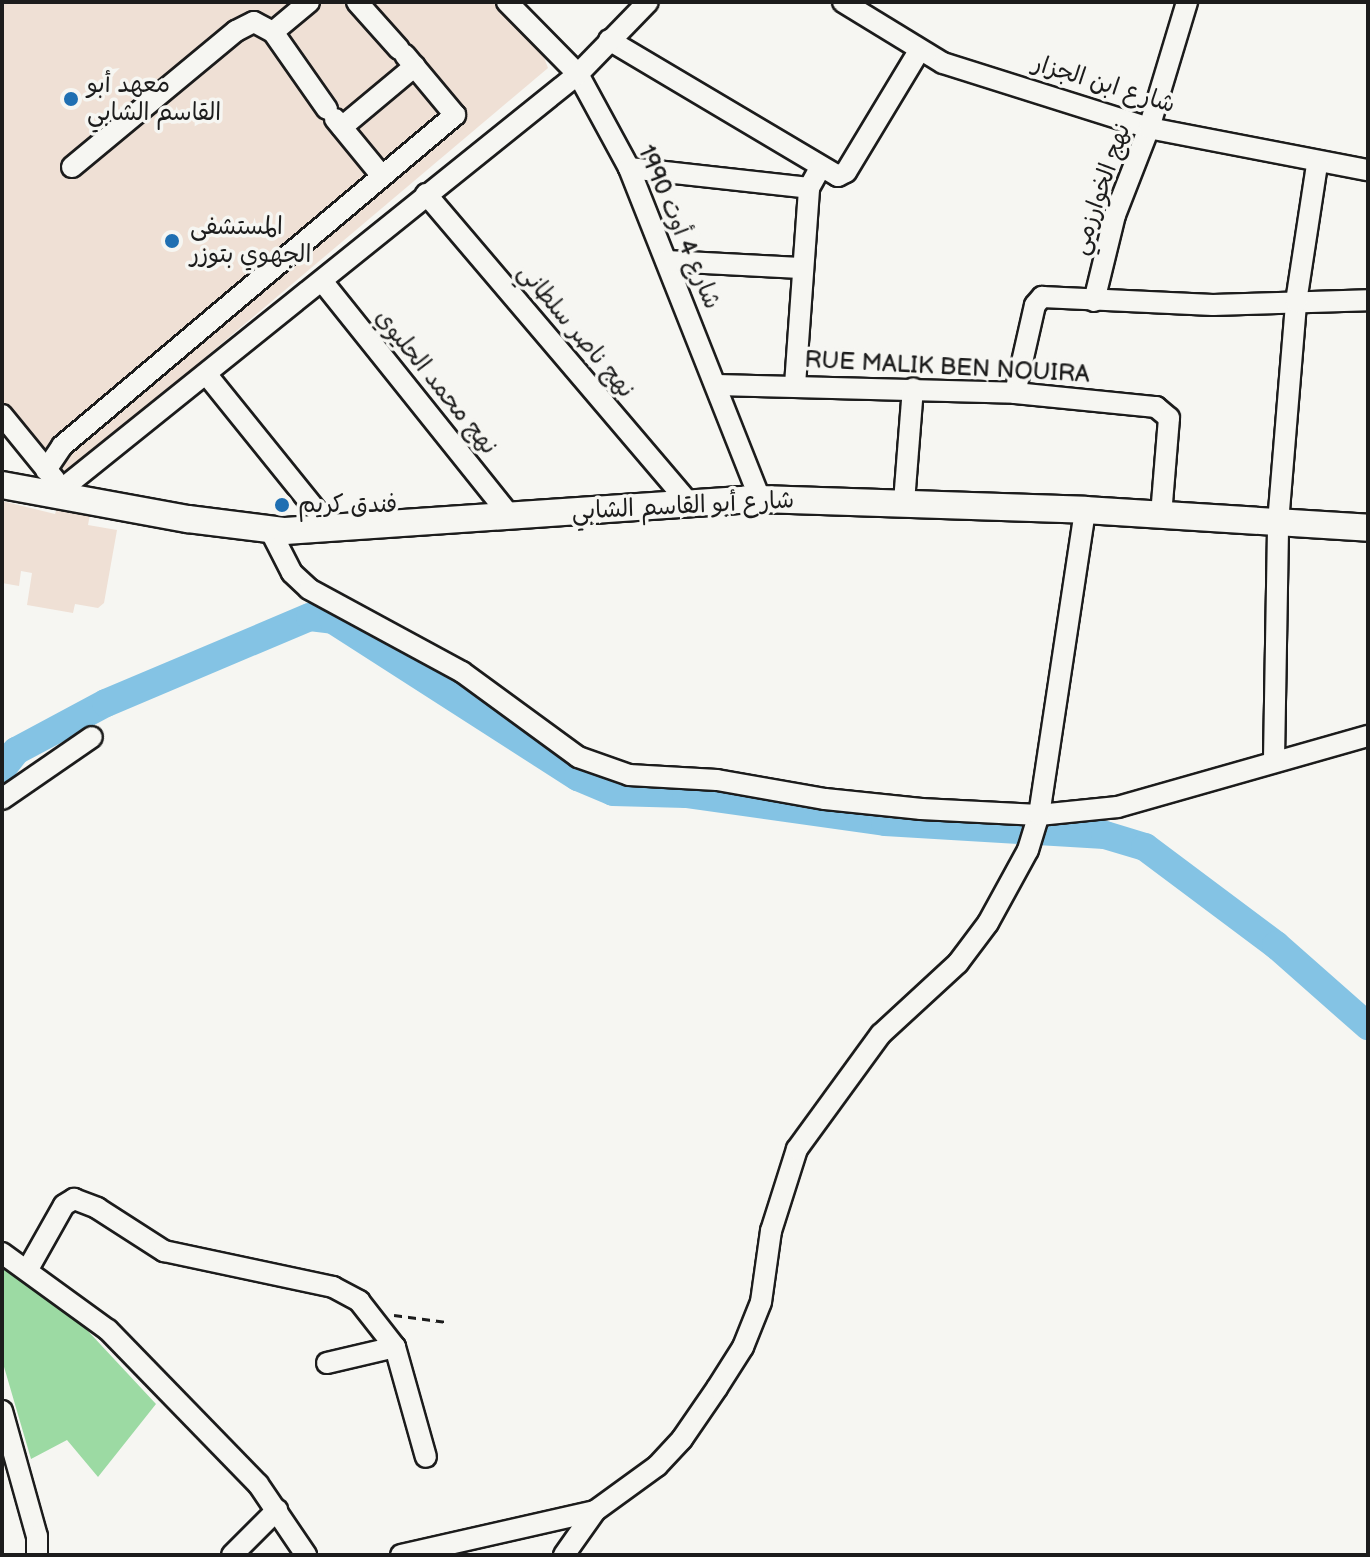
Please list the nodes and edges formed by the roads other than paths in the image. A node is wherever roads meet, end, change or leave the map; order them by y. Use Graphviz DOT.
graph roads {
  1 [pos="309,2"];
  2 [pos="357,2"];
  3 [pos="507,2"];
  4 [pos="648,2"];
  5 [pos="843,2"];
  6 [pos="1187,2"];
  7 [pos="273,32"];
  8 [pos="609,40"];
  9 [pos="919,51"];
  10 [pos="406,56"];
  11 [pos="578,74"];
  12 [pos="334,117"];
  13 [pos="1149,128"];
  14 [pos="1317,164"];
  15 [pos="72,167"];
  16 [pos="629,168"];
  17 [pos="820,168"];
  18 [pos="1368,170"];
  19 [pos="381,175"];
  20 [pos="809,188"];
  21 [pos="426,194"];
  22 [pos="667,261"];
  23 [pos="800,268"];
  24 [pos="322,281"];
  25 [pos="1368,300"];
  26 [pos="1094,301"];
  27 [pos="1296,302"];
  28 [pos="207,375"];
  29 [pos="717,385"];
  30 [pos="795,385"];
  31 [pos="913,388"];
  32 [pos="1015,393"];
  33 [pos="2,415"];
  34 [pos="46,470"];
  35 [pos="2,485"];
  36 [pos="66,493"];
  37 [pos="760,499"];
  38 [pos="687,501"];
  39 [pos="904,502"];
  40 [pos="1085,510"];
  41 [pos="1161,515"];
  42 [pos="510,516"];
  43 [pos="1278,523"];
  44 [pos="329,526"];
  45 [pos="1368,528"];
  46 [pos="270,530"];
  47 [pos="1368,736"];
  48 [pos="92,737"];
  49 [pos="1274,759"];
  50 [pos="2,799"];
  51 [pos="1037,821"];
  52 [pos="2,1253"];
  53 [pos="28,1269"];
  54 [pos="395,1347"];
  55 [pos="327,1363"];
  56 [pos="2,1411"];
  57 [pos="426,1457"];
  58 [pos="277,1510"];
  59 [pos="595,1511"];
  60 [pos="37,1555"];
  61 [pos="232,1555"];
  62 [pos="306,1555"];
  63 [pos="401,1555"];
  64 [pos="564,1555"];
  1 -- 7 [label="street"];
  2 -- 10 [label="street"];
  3 -- 11 [label="street, شارع 4 أوت 1990"];
  4 -- 8 [label="street"];
  5 -- 9 [label="street, شارع ابن الجزار"];
  6 -- 13 [label="street, نهج الخوارزمي"];
  7 -- 12 [label="street"];
  7 -- 15 [label="street"];
  8 -- 11 [label="street"];
  8 -- 17 [label="street"];
  9 -- 13 [label="street, شارع ابن الجزار"];
  9 -- 17 [label="street"];
  10 -- 12 [label="street"];
  10 -- 19 [label="street"];
  11 -- 16 [label="street, شارع 4 أوت 1990"];
  11 -- 21 [label="street"];
  12 -- 19 [label="street"];
  13 -- 14 [label="street, شارع ابن الجزار"];
  13 -- 26 [label="street, نهج الخوارزمي"];
  14 -- 18 [label="street, شارع ابن الجزار"];
  14 -- 27 [label="street"];
  16 -- 20 [label="street"];
  16 -- 22 [label="street, شارع 4 أوت 1990"];
  17 -- 20 [label="street"];
  19 -- 34 [label="street"];
  20 -- 23 [label="street"];
  21 -- 24 [label="street"];
  21 -- 38 [label="street, نهج ناصر سلطاني"];
  22 -- 23 [label="street"];
  22 -- 29 [label="street, شارع 4 أوت 1990"];
  23 -- 30 [label="street"];
  24 -- 28 [label="street"];
  24 -- 42 [label="street, نهج محمد الحليوي"];
  25 -- 27 [label="street"];
  26 -- 27 [label="street"];
  26 -- 32 [label="street"];
  27 -- 43 [label="street"];
  28 -- 36 [label="street"];
  28 -- 44 [label="street"];
  29 -- 30 [label="street, RUE MALIK BEN NOUIRA"];
  29 -- 37 [label="street, شارع 4 أوت 1990"];
  30 -- 31 [label="street, RUE MALIK BEN NOUIRA"];
  31 -- 32 [label="street, RUE MALIK BEN NOUIRA"];
  31 -- 39 [label="street"];
  32 -- 41 [label="street, RUE MALIK BEN NOUIRA"];
  33 -- 34 [label="street"];
  34 -- 36 [label="street"];
  35 -- 36 [label="main road, شارع أبو القاسم الشابي"];
  36 -- 46 [label="main road, شارع أبو القاسم الشابي"];
  37 -- 38 [label="main road, شارع أبو القاسم الشابي"];
  37 -- 39 [label="main road, شارع أبو القاسم الشابي"];
  38 -- 42 [label="main road, شارع أبو القاسم الشابي"];
  39 -- 40 [label="main road, شارع أبو القاسم الشابي"];
  40 -- 41 [label="main road, شارع أبو القاسم الشابي"];
  40 -- 51 [label="street"];
  41 -- 43 [label="main road, شارع أبو القاسم الشابي"];
  42 -- 44 [label="main road, شارع أبو القاسم الشابي"];
  43 -- 45 [label="main road, شارع أبو القاسم الشابي"];
  43 -- 49 [label="street"];
  44 -- 46 [label="main road, شارع أبو القاسم الشابي"];
  46 -- 51 [label="street"];
  47 -- 49 [label="street"];
  48 -- 50 [label="street"];
  49 -- 51 [label="street"];
  51 -- 59 [label="street"];
  52 -- 53 [label="street"];
  53 -- 54 [label="street"];
  53 -- 58 [label="street"];
  54 -- 55 [label="street"];
  54 -- 57 [label="street"];
  56 -- 60 [label="street"];
  58 -- 61 [label="street"];
  58 -- 62 [label="street"];
  59 -- 63 [label="street"];
  59 -- 64 [label="street"];
}
